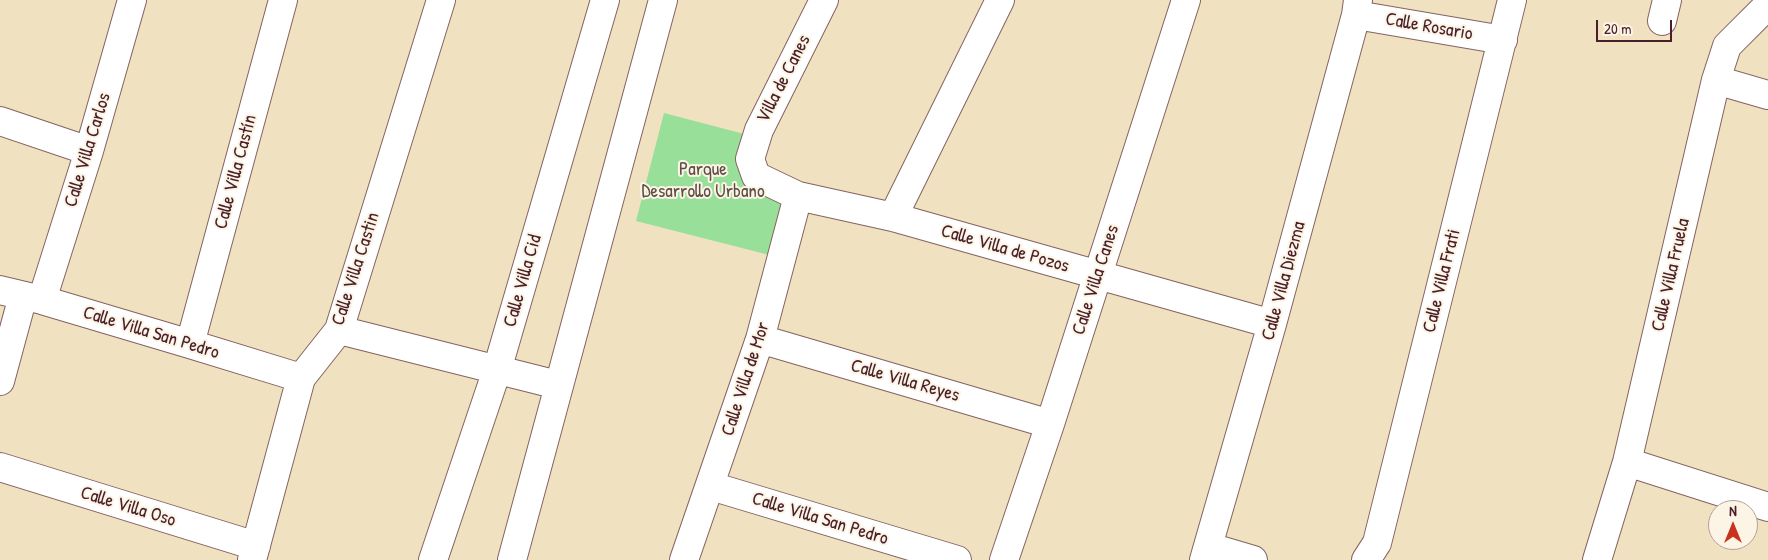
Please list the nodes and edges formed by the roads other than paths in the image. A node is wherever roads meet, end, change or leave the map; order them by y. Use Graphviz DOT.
graph roads {
  1 [pos="132,0"];
  2 [pos="283,0"];
  3 [pos="441,0"];
  4 [pos="605,0"];
  5 [pos="664,0"];
  6 [pos="824,0"];
  7 [pos="1000,0"];
  8 [pos="1186,0"];
  9 [pos="1512,0"];
  10 [pos="1768,5"];
  11 [pos="1357,7"];
  12 [pos="1503,40"];
  13 [pos="1716,80"];
  14 [pos="1768,95"];
  15 [pos="0,121"];
  16 [pos="88,151"];
  17 [pos="750,159"];
  18 [pos="798,196"];
  19 [pos="893,218"];
  20 [pos="1098,275"];
  21 [pos="22,296"];
  22 [pos="1272,324"];
  23 [pos="339,330"];
  24 [pos="760,339"];
  25 [pos="190,344"];
  26 [pos="497,370"];
  27 [pos="300,378"];
  28 [pos="0,381"];
  29 [pos="558,385"];
  30 [pos="1050,424"];
  31 [pos="1626,462"];
  32 [pos="0,467"];
  33 [pos="711,486"];
  34 [pos="1768,506"];
  35 [pos="254,553"];
  36 [pos="1206,553"];
  37 [pos="433,560"];
  38 [pos="512,560"];
  39 [pos="684,560"];
  40 [pos="957,560"];
  41 [pos="1004,560"];
  42 [pos="1253,560"];
  43 [pos="1366,560"];
  44 [pos="1597,560"];
  1 -- 16 [label="street, Calle Villa Carlos"];
  2 -- 25 [label="street, Calle Villa Castín"];
  3 -- 23 [label="street, Calle Villa Castin"];
  4 -- 26 [label="street, Calle Villa Cid"];
  5 -- 29 [label="street"];
  6 -- 17 [label="street, Villa de Canes"];
  7 -- 19 [label="street"];
  8 -- 20 [label="street, Calle Villa Canes"];
  9 -- 12 [label="street, Calle Villa Frati"];
  10 -- 13 [label="street, Calle Villa Fruela"];
  11 -- 12 [label="street, Calle Rosario"];
  11 -- 22 [label="street, Calle Villa Diezma"];
  12 -- 43 [label="street, Calle Villa Frati"];
  13 -- 14 [label="street"];
  13 -- 31 [label="street, Calle Villa Fruela"];
  15 -- 16 [label="street"];
  16 -- 21 [label="street, Calle Villa Carlos"];
  17 -- 18 [label="street, Calle Villa de Pozos"];
  18 -- 19 [label="street, Calle Villa de Pozos"];
  18 -- 24 [label="street, Calle Villa de Mor"];
  19 -- 20 [label="street, Calle Villa de Pozos"];
  20 -- 22 [label="street, Calle Villa de Pozos"];
  20 -- 30 [label="street, Calle Villa Canes"];
  21 -- 25 [label="street, Calle Villa San Pedro"];
  21 -- 28 [label="street, Calle Villa Carlos"];
  22 -- 36 [label="street, Calle Villa Diezma"];
  23 -- 26 [label="street"];
  23 -- 27 [label="street, Calle Villa Castin"];
  24 -- 30 [label="street, Calle Villa Reyes"];
  24 -- 33 [label="street, Calle Villa de Mor"];
  25 -- 27 [label="street, Calle Villa San Pedro"];
  26 -- 29 [label="street"];
  26 -- 37 [label="street, Calle Villa Cid"];
  27 -- 35 [label="street, Calle Villa Castin"];
  29 -- 38 [label="street"];
  30 -- 41 [label="street, Calle Villa Canes"];
  31 -- 34 [label="street"];
  31 -- 44 [label="street, Calle Villa Fruela"];
  32 -- 35 [label="street, Calle Villa Oso"];
  33 -- 39 [label="street, Calle Villa de Mor"];
  33 -- 40 [label="street, Calle Villa San Pedro"];
  36 -- 42 [label="street"];
}
